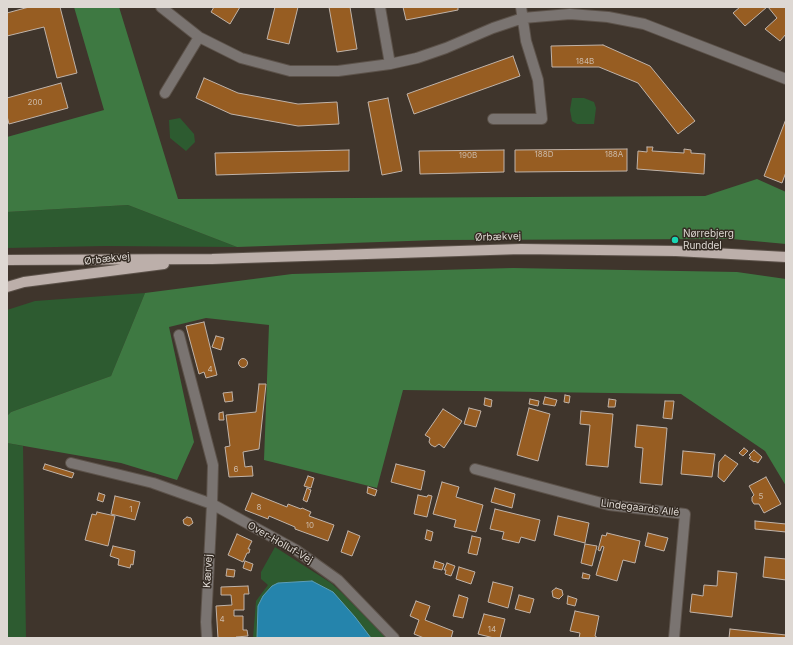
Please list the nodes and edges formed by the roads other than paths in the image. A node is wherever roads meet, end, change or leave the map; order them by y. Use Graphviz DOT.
graph roads {
  1 [pos="161,7"];
  2 [pos="380,7"];
  3 [pos="521,7"];
  4 [pos="523,18"];
  5 [pos="199,37"];
  6 [pos="390,64"];
  7 [pos="786,79"];
  8 [pos="164,93"];
  9 [pos="493,119"];
  10 [pos="786,257"];
  11 [pos="212,259"];
  12 [pos="7,260"];
  13 [pos="7,287"];
  14 [pos="179,335"];
  15 [pos="71,463"];
  16 [pos="475,469"];
  17 [pos="212,504"];
  18 [pos="207,638"];
  19 [pos="394,638"];
  20 [pos="674,638"];
  1 -- 5 [label="street"];
  2 -- 6 [label="street"];
  3 -- 4 [label="street"];
  4 -- 6 [label="street"];
  4 -- 7 [label="street"];
  4 -- 9 [label="street"];
  5 -- 6 [label="street"];
  5 -- 8 [label="street"];
  10 -- 11 [label="main road, Ørbækvej"];
  11 -- 12 [label="main road, Ørbækvej"];
  11 -- 13 [label="main road, Ørbækvej"];
  14 -- 17 [label="street, Kærvej"];
  15 -- 17 [label="street, Over-Holluf-Vej"];
  16 -- 20 [label="street, Lindegaards Allé"];
  17 -- 18 [label="street, Kærvej"];
  17 -- 19 [label="street, Over-Holluf-Vej"];
}
